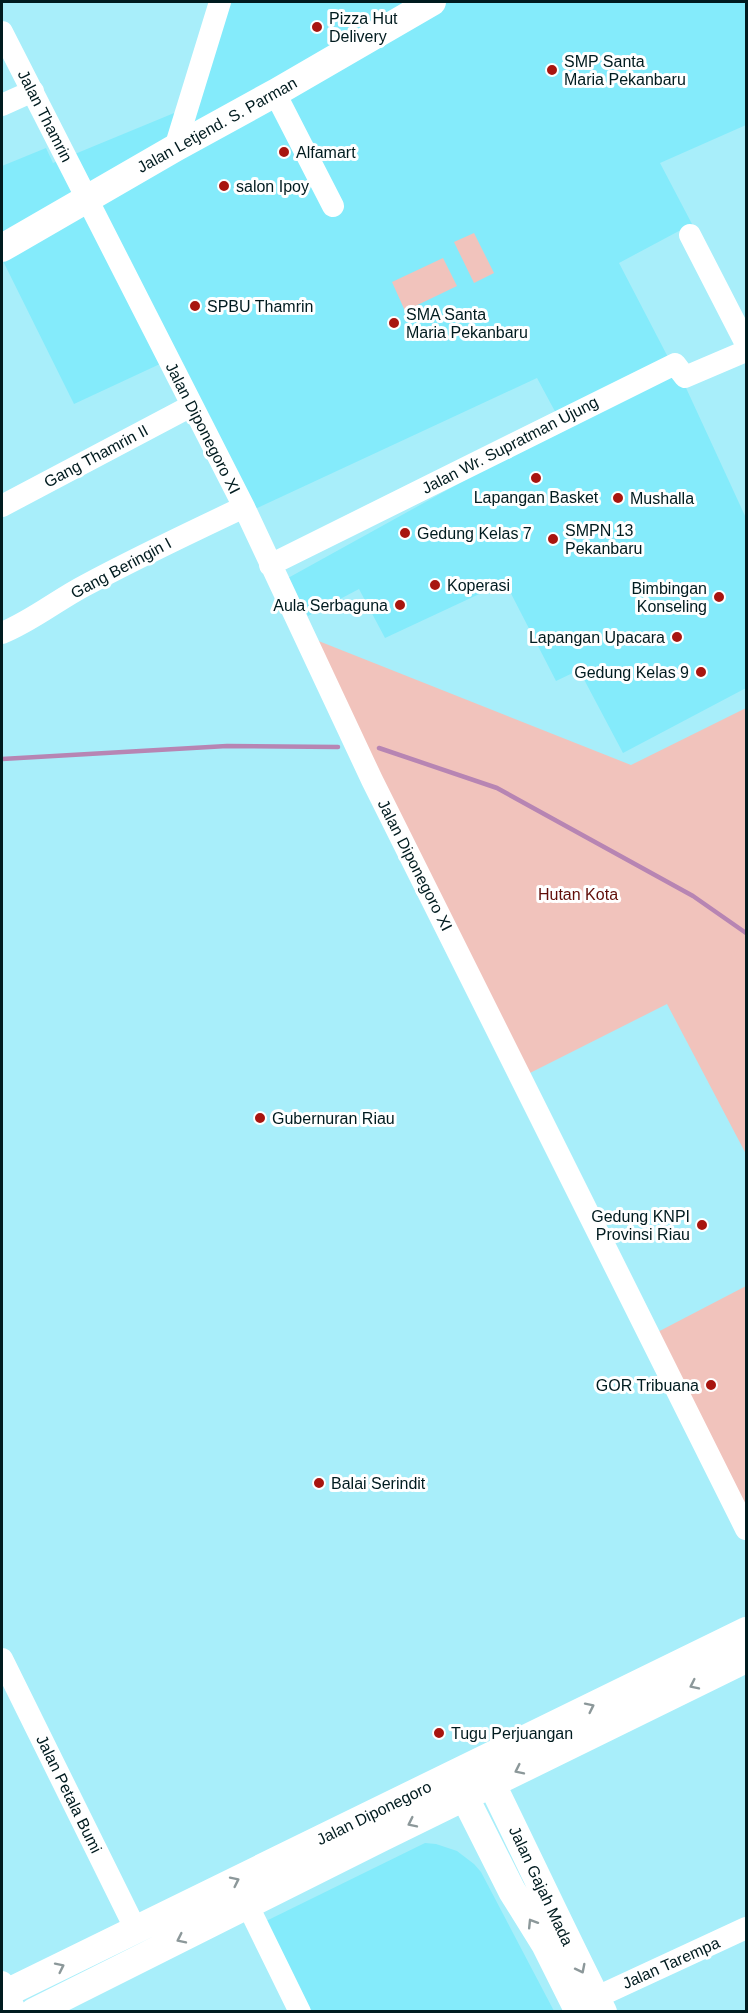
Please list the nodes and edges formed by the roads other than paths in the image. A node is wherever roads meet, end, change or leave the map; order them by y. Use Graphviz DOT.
graph roads {
  1 [pos="220,2"];
  2 [pos="432,2"];
  3 [pos="2,32"];
  4 [pos="33,91"];
  5 [pos="275,93"];
  6 [pos="2,105"];
  7 [pos="175,148"];
  8 [pos="87,200"];
  9 [pos="333,206"];
  10 [pos="690,235"];
  11 [pos="2,248"];
  12 [pos="747,344"];
  13 [pos="747,351"];
  14 [pos="191,406"];
  15 [pos="2,506"];
  16 [pos="244,507"];
  17 [pos="270,565"];
  18 [pos="2,633"];
  19 [pos="747,1529"];
  20 [pos="747,1630"];
  21 [pos="2,1659"];
  22 [pos="747,1659"];
  23 [pos="486,1772"];
  24 [pos="459,1786"];
  25 [pos="248,1906"];
  26 [pos="747,1928"];
  27 [pos="136,1930"];
  28 [pos="7,1995"];
  29 [pos="588,2007"];
  30 [pos="34,2012"];
  31 [pos="300,2012"];
  1 -- 7 [label="street"];
  2 -- 5 [label="main road, Jalan Letjend. S. Parman"];
  3 -- 4 [label="street, Jalan Thamrin"];
  4 -- 6 [label="street"];
  4 -- 8 [label="street, Jalan Thamrin"];
  5 -- 7 [label="main road, Jalan Letjend. S. Parman"];
  5 -- 9 [label="street"];
  7 -- 8 [label="main road, Jalan Letjend. S. Parman"];
  8 -- 11 [label="main road, Jalan Letjend. S. Parman"];
  8 -- 14 [label="street, Jalan Diponegoro XI"];
  10 -- 12 [label="street"];
  13 -- 17 [label="street, Jalan Wr. Supratman Ujung"];
  14 -- 15 [label="street, Gang Thamrin II"];
  14 -- 16 [label="street, Jalan Diponegoro XI"];
  16 -- 17 [label="street, Jalan Diponegoro XI"];
  16 -- 18 [label="street, Gang Beringin I"];
  17 -- 19 [label="street, Jalan Diponegoro XI"];
  23 -- 20 [label="main road, Jalan Diponegoro, one-way"];
  21 -- 27 [label="street, Jalan Petala Bumi"];
  22 -- 23 [label="main road, Jalan Diponegoro, one-way"];
  23 -- 24 [label="main road, Jalan Diponegoro"];
  23 -- 29 [label="main road, Jalan Gajah Mada, one-way"];
  24 -- 25 [label="main road, Jalan Diponegoro, one-way"];
  27 -- 24 [label="main road, Jalan Diponegoro, one-way"];
  29 -- 24 [label="main road, Jalan Gajah Mada, one-way"];
  25 -- 30 [label="main road, Jalan Diponegoro, one-way"];
  25 -- 31 [label="street"];
  26 -- 29 [label="street, Jalan Tarempa"];
  28 -- 27 [label="main road, Jalan Diponegoro, one-way"];
}
